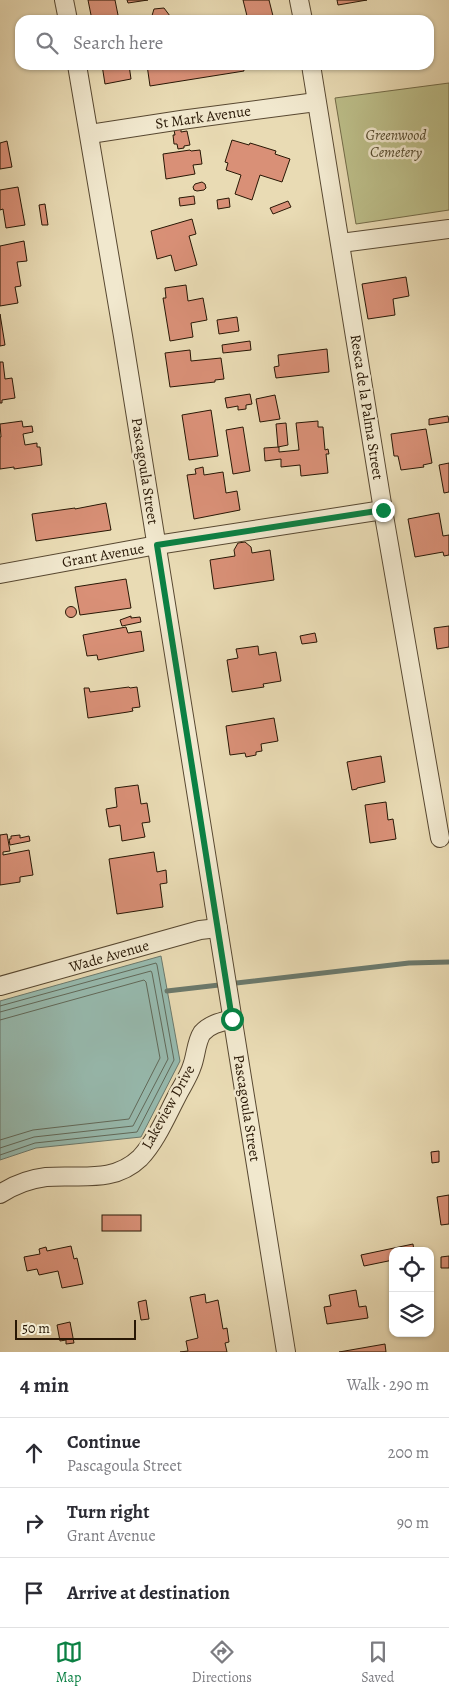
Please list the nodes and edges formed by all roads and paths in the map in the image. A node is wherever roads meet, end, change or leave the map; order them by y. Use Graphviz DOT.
graph roads {
  1 [pos="64,0"];
  2 [pos="298,0"];
  3 [pos="67,15"];
  4 [pos="302,15"];
  5 [pos="78,70"];
  6 [pos="312,70"];
  7 [pos="316,102"];
  8 [pos="90,134"];
  9 [pos="449,229"];
  10 [pos="341,244"];
  11 [pos="383,510"];
  12 [pos="157,545"];
  13 [pos="0,574"];
  14 [pos="440,838"];
  15 [pos="218,928"];
  16 [pos="0,986"];
  17 [pos="232,1019"];
  18 [pos="0,1194"];
  19 [pos="286,1352"];
  1 -- 3 [label="street"];
  2 -- 4 [label="street"];
  5 -- 8 [label="street, Pascagoula Street"];
  6 -- 7 [label="street, Resca de la Palma Street"];
  7 -- 8 [label="street, St Mark Avenue"];
  7 -- 10 [label="street, Resca de la Palma Street"];
  8 -- 12 [label="street, Pascagoula Street"];
  9 -- 10 [label="street"];
  10 -- 11 [label="street, Resca de la Palma Street"];
  11 -- 12 [label="street, Grant Avenue"];
  11 -- 14 [label="street, Resca de la Palma Street"];
  12 -- 13 [label="street, Grant Avenue"];
  12 -- 15 [label="street, Pascagoula Street"];
  15 -- 16 [label="street, Wade Avenue"];
  15 -- 17 [label="street, Pascagoula Street"];
  17 -- 18 [label="street, Lakeview Drive"];
  17 -- 19 [label="street, Pascagoula Street"];
}
